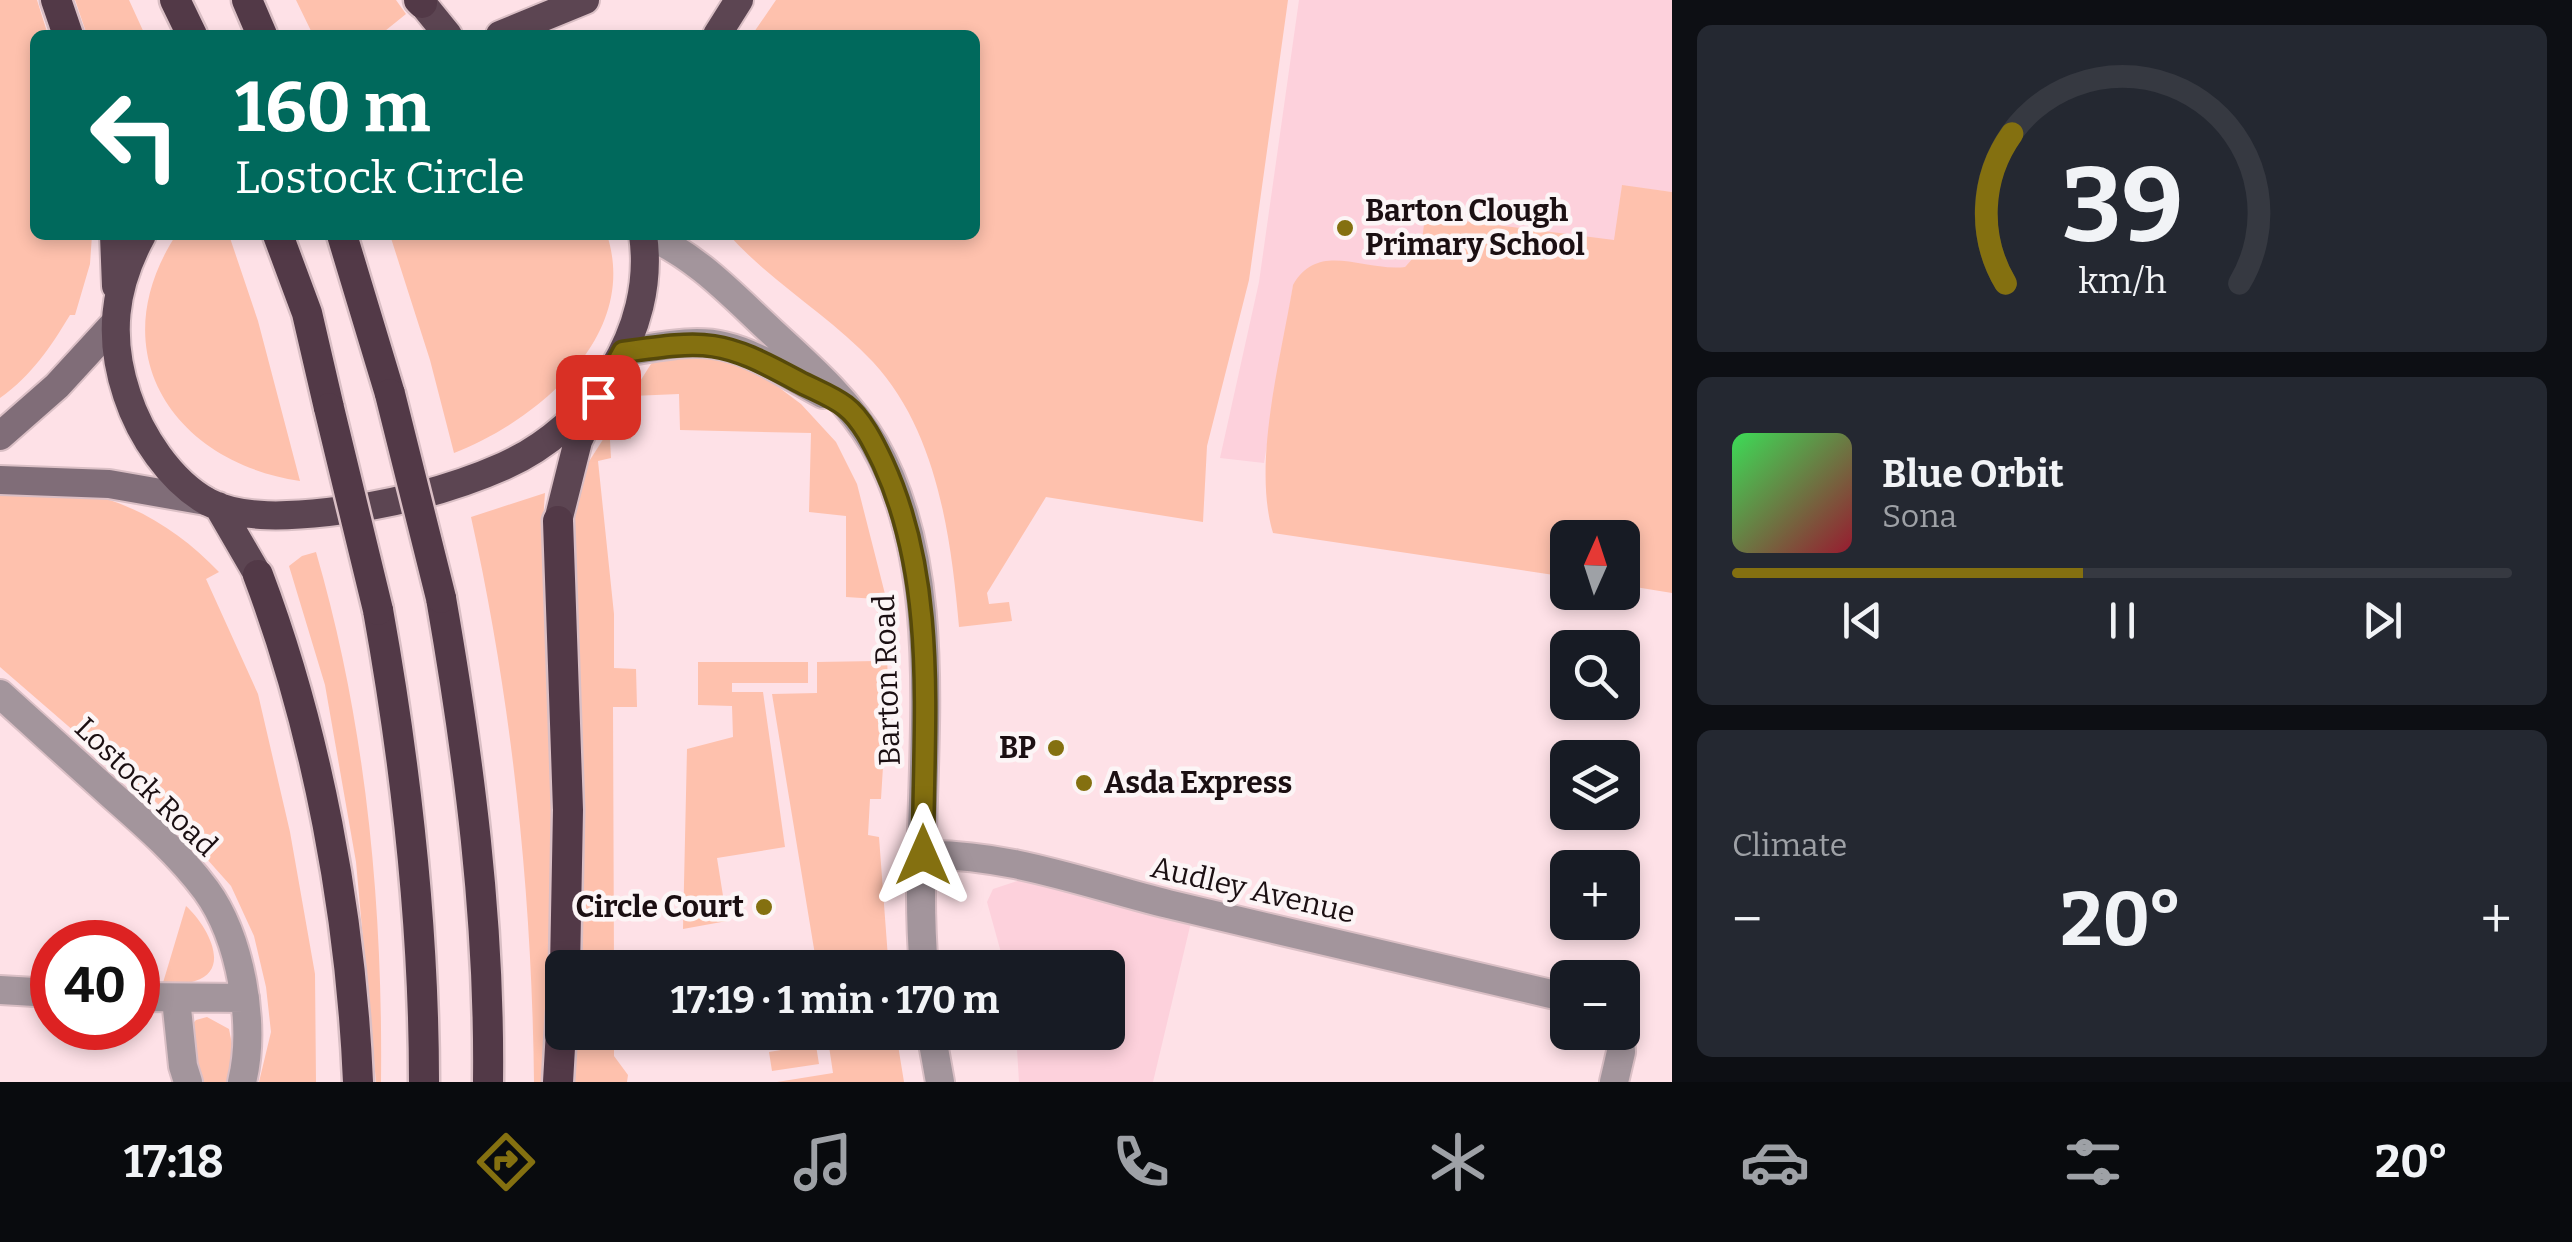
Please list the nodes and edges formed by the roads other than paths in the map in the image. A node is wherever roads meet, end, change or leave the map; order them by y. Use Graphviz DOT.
graph roads {
  1 [pos="56,0"];
  2 [pos="175,0"];
  3 [pos="585,0"];
  4 [pos="739,0"];
  5 [pos="420,2"];
  6 [pos="66,30"];
  7 [pos="190,30"];
  8 [pos="444,30"];
  9 [pos="512,30"];
  10 [pos="720,30"];
  11 [pos="114,240"];
  12 [pos="140,240"];
  13 [pos="280,240"];
  14 [pos="344,240"];
  15 [pos="645,240"];
  16 [pos="655,240"];
  17 [pos="117,293"];
  18 [pos="114,324"];
  19 [pos="623,352"];
  20 [pos="607,379"];
  21 [pos="846,407"];
  22 [pos="0,436"];
  23 [pos="0,480"];
  24 [pos="212,503"];
  25 [pos="558,520"];
  26 [pos="258,575"];
  27 [pos="0,694"];
  28 [pos="923,855"];
  29 [pos="565,950"];
  30 [pos="924,950"];
  31 [pos="0,990"];
  32 [pos="30,992"];
  33 [pos="1550,994"];
  34 [pos="160,998"];
  35 [pos="245,998"];
  36 [pos="176,999"];
  37 [pos="560,1050"];
  38 [pos="934,1050"];
  39 [pos="1621,1050"];
  40 [pos="188,1082"];
  41 [pos="242,1082"];
  42 [pos="358,1082"];
  43 [pos="424,1082"];
  44 [pos="488,1082"];
  45 [pos="558,1082"];
  46 [pos="940,1082"];
  47 [pos="1614,1082"];
  1 -- 6 [label="highway"];
  2 -- 7 [label="highway"];
  3 -- 9 [label="highway"];
  4 -- 10 [label="highway"];
  5 -- 8 [label="highway"];
  11 -- 17 [label="highway"];
  12 -- 17 [label="highway"];
  13 -- 43 [label="highway, bridge"];
  14 -- 44 [label="highway, bridge"];
  15 -- 19 [label="highway"];
  16 -- 21 [label="street, Barton Road"];
  17 -- 18 [label="highway"];
  18 -- 22 [label="main road"];
  18 -- 24 [label="highway"];
  19 -- 20 [label="highway"];
  19 -- 21 [label="street, Barton Road"];
  20 -- 24 [label="highway"];
  20 -- 25 [label="highway"];
  21 -- 28 [label="street, Barton Road"];
  23 -- 24 [label="main road"];
  24 -- 26 [label="highway"];
  25 -- 29 [label="highway"];
  26 -- 42 [label="highway"];
  27 -- 35 [label="street, Lostock Road"];
  28 -- 30 [label="street, Barton Road"];
  28 -- 33 [label="street, Audley Avenue"];
  31 -- 32 [label="street"];
  34 -- 36 [label="street"];
  35 -- 36 [label="street"];
  35 -- 41 [label="street, Lostock Road"];
  36 -- 40 [label="street"];
  37 -- 45 [label="highway"];
  38 -- 46 [label="street"];
  39 -- 47 [label="street"];
}
